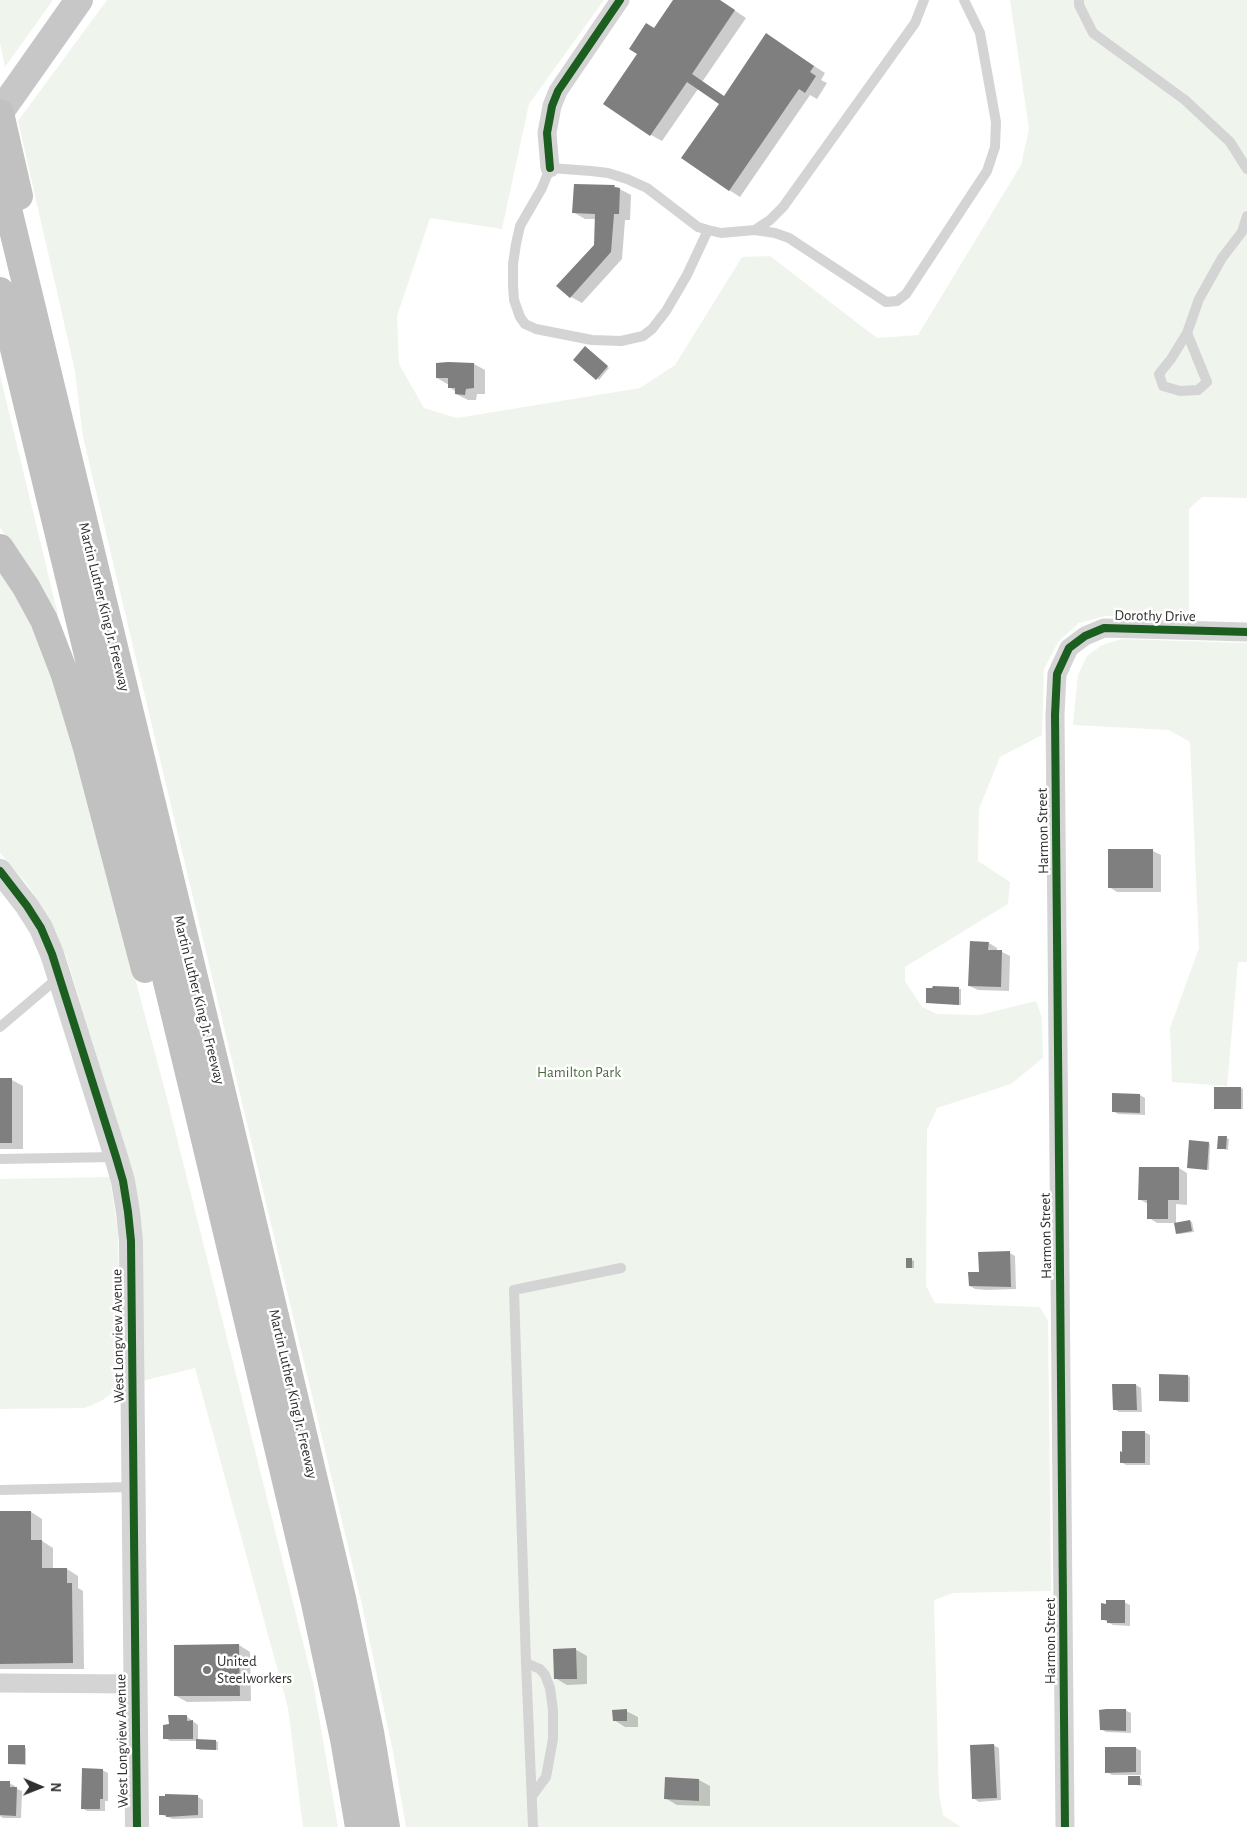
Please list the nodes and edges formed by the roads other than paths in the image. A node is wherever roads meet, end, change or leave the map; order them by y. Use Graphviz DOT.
graph roads {
  1 [pos="79,0"];
  2 [pos="620,0"];
  3 [pos="924,0"];
  4 [pos="964,0"];
  5 [pos="1079,0"];
  6 [pos="0,113"];
  7 [pos="550,168"];
  8 [pos="1247,169"];
  9 [pos="0,176"];
  10 [pos="1247,216"];
  11 [pos="18,221"];
  12 [pos="708,230"];
  13 [pos="755,230"];
  14 [pos="0,291"];
  15 [pos="1187,333"];
  16 [pos="0,548"];
  17 [pos="1247,632"];
  18 [pos="1069,648"];
  19 [pos="0,871"];
  20 [pos="60,977"];
  21 [pos="0,1027"];
  22 [pos="116,1157"];
  23 [pos="0,1159"];
  24 [pos="621,1268"];
  25 [pos="277,1447"];
  26 [pos="133,1487"];
  27 [pos="0,1490"];
  28 [pos="526,1663"];
  29 [pos="0,1682"];
  30 [pos="135,1684"];
  31 [pos="532,1796"];
  32 [pos="137,1827"];
  33 [pos="359,1827"];
  34 [pos="386,1827"];
  35 [pos="533,1827"];
  36 [pos="1065,1827"];
  1 -- 6 [label="main road"];
  2 -- 7 [label="street"];
  3 -- 13 [label="lane"];
  4 -- 13 [label="lane"];
  5 -- 8 [label="lane"];
  6 -- 11 [label="highway"];
  7 -- 12 [label="lane"];
  7 -- 12 [label="lane"];
  9 -- 11 [label="highway, Martin Luther King Jr. Freeway"];
  10 -- 15 [label="lane"];
  11 -- 34 [label="highway, Martin Luther King Jr. Freeway"];
  12 -- 13 [label="lane"];
  14 -- 25 [label="highway, Martin Luther King Jr. Freeway"];
  15 -- 15 [label="lane"];
  16 -- 25 [label="highway"];
  17 -- 18 [label="street, Dorothy Drive"];
  18 -- 36 [label="street, Harmon Street"];
  19 -- 20 [label="street, West Longview Avenue"];
  20 -- 21 [label="lane"];
  20 -- 22 [label="street, West Longview Avenue"];
  22 -- 23 [label="lane"];
  22 -- 26 [label="street, West Longview Avenue"];
  24 -- 28 [label="lane"];
  25 -- 33 [label="highway, Martin Luther King Jr. Freeway"];
  26 -- 27 [label="lane"];
  26 -- 30 [label="street, West Longview Avenue"];
  28 -- 31 [label="lane"];
  28 -- 31 [label="lane"];
  29 -- 30 [label="street"];
  30 -- 32 [label="street, West Longview Avenue"];
  31 -- 35 [label="lane"];
}
